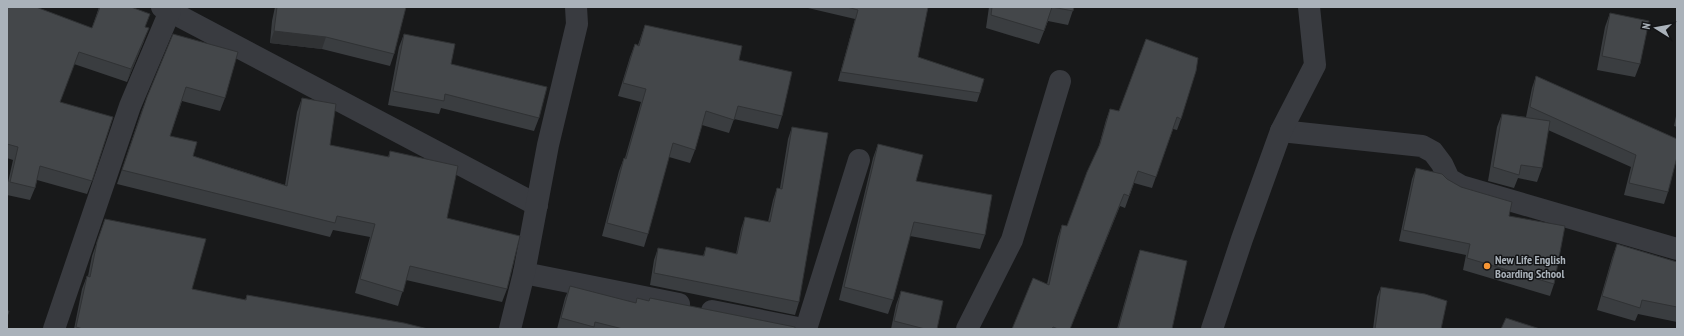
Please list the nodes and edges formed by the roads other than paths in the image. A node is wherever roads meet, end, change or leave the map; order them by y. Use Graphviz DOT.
graph roads {
  1 [pos="576,7"];
  2 [pos="1309,7"];
  3 [pos="166,9"];
  4 [pos="1060,81"];
  5 [pos="1281,131"];
  6 [pos="859,160"];
  7 [pos="537,205"];
  8 [pos="1677,249"];
  9 [pos="524,273"];
  10 [pos="54,329"];
  11 [pos="510,329"];
  12 [pos="804,329"];
  13 [pos="967,329"];
  14 [pos="1212,329"];
  1 -- 7 [label="street"];
  2 -- 5 [label="street"];
  3 -- 7 [label="street"];
  3 -- 10 [label="street"];
  4 -- 13 [label="street"];
  5 -- 8 [label="street"];
  5 -- 14 [label="street"];
  6 -- 12 [label="street"];
  7 -- 9 [label="street"];
  9 -- 11 [label="street"];
  9 -- 12 [label="street"];
}
